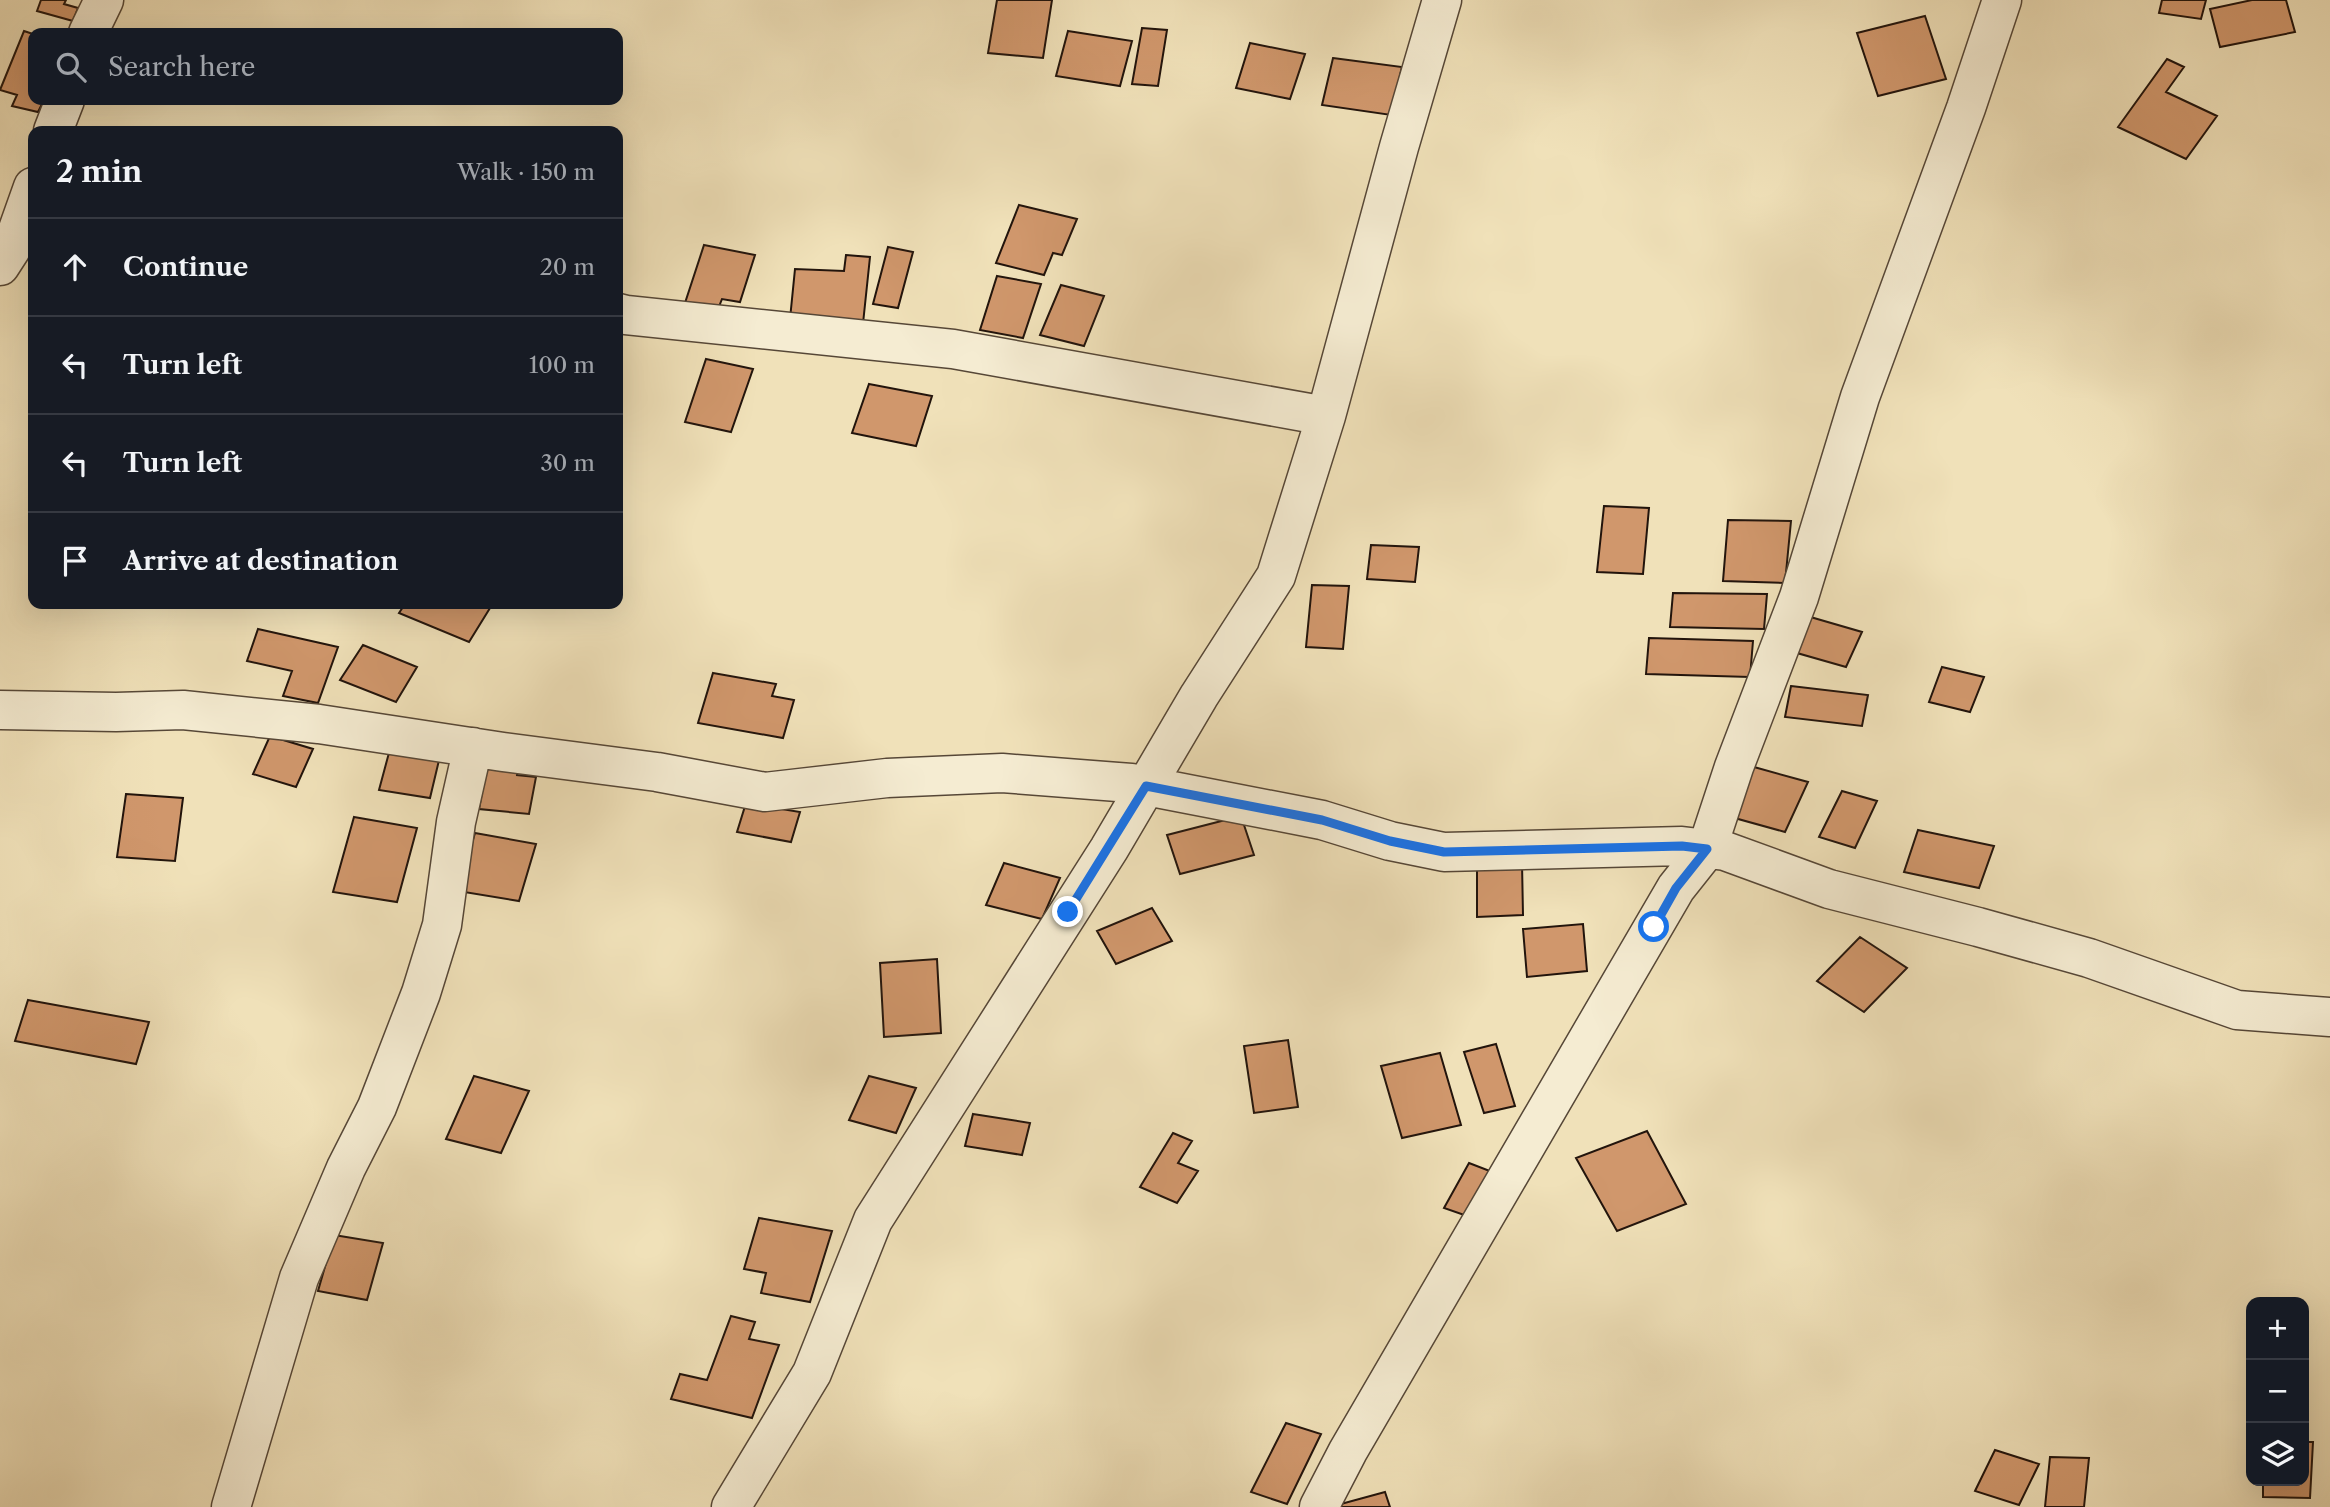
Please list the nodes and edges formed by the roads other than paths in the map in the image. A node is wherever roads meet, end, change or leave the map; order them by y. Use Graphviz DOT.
graph roads {
  1 [pos="104,0"];
  2 [pos="1442,0"];
  3 [pos="2002,0"];
  4 [pos="90,28"];
  5 [pos="63,105"];
  6 [pos="55,126"];
  7 [pos="28,206"];
  8 [pos="15,255"];
  9 [pos="623,314"];
  10 [pos="1326,416"];
  11 [pos="0,710"];
  12 [pos="473,747"];
  13 [pos="1146,786"];
  14 [pos="1707,849"];
  15 [pos="2330,1017"];
  16 [pos="231,1507"];
  17 [pos="732,1507"];
  18 [pos="1319,1507"];
  1 -- 4 [label="street"];
  2 -- 10 [label="street"];
  3 -- 14 [label="street"];
  5 -- 6 [label="street"];
  7 -- 8 [label="street"];
  9 -- 10 [label="street"];
  10 -- 13 [label="street"];
  11 -- 12 [label="street"];
  12 -- 13 [label="street"];
  12 -- 16 [label="street"];
  13 -- 14 [label="street"];
  13 -- 17 [label="street"];
  14 -- 15 [label="street"];
  14 -- 18 [label="street"];
}
